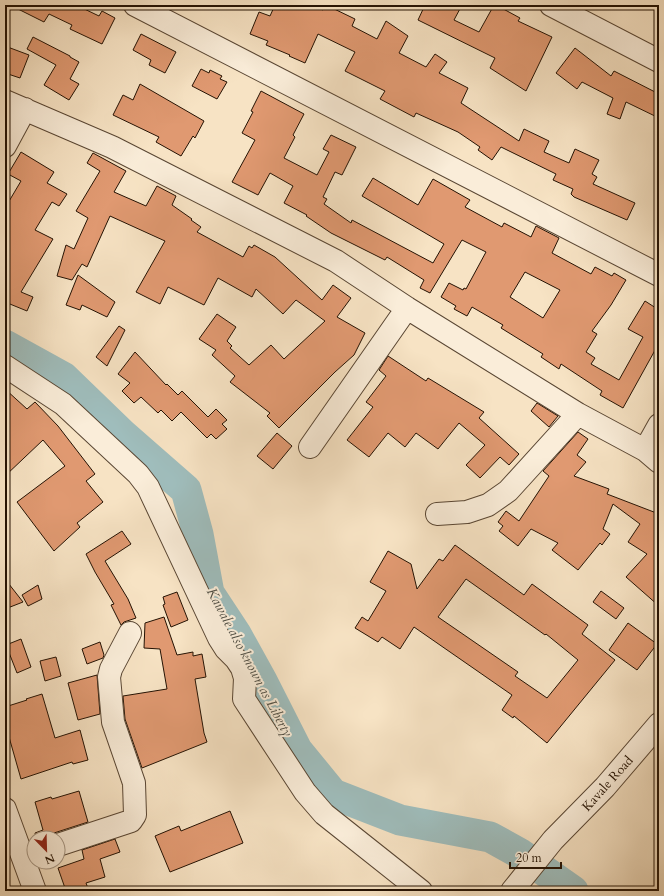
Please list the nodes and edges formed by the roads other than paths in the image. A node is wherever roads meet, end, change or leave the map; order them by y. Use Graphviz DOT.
graph roads {
  1 [pos="135,5"];
  2 [pos="551,5"];
  3 [pos="659,61"];
  4 [pos="5,100"];
  5 [pos="25,109"];
  6 [pos="5,146"];
  7 [pos="659,275"];
  8 [pos="407,308"];
  9 [pos="5,366"];
  10 [pos="578,414"];
  11 [pos="659,425"];
  12 [pos="310,447"];
  13 [pos="652,456"];
  14 [pos="437,514"];
  15 [pos="130,633"];
  16 [pos="659,724"];
  17 [pos="5,809"];
  18 [pos="66,842"];
  19 [pos="26,851"];
  20 [pos="31,870"];
  21 [pos="514,888"];
  22 [pos="35,891"];
  23 [pos="421,891"];
  1 -- 7 [label="street"];
  2 -- 3 [label="street"];
  4 -- 5 [label="street"];
  5 -- 6 [label="street"];
  5 -- 8 [label="street"];
  8 -- 10 [label="street"];
  8 -- 12 [label="street"];
  9 -- 23 [label="street"];
  10 -- 13 [label="street"];
  10 -- 14 [label="street"];
  11 -- 13 [label="street"];
  15 -- 18 [label="street"];
  16 -- 21 [label="street, Kavale Road"];
  17 -- 19 [label="street"];
  20 -- 22 [label="street"];
}
